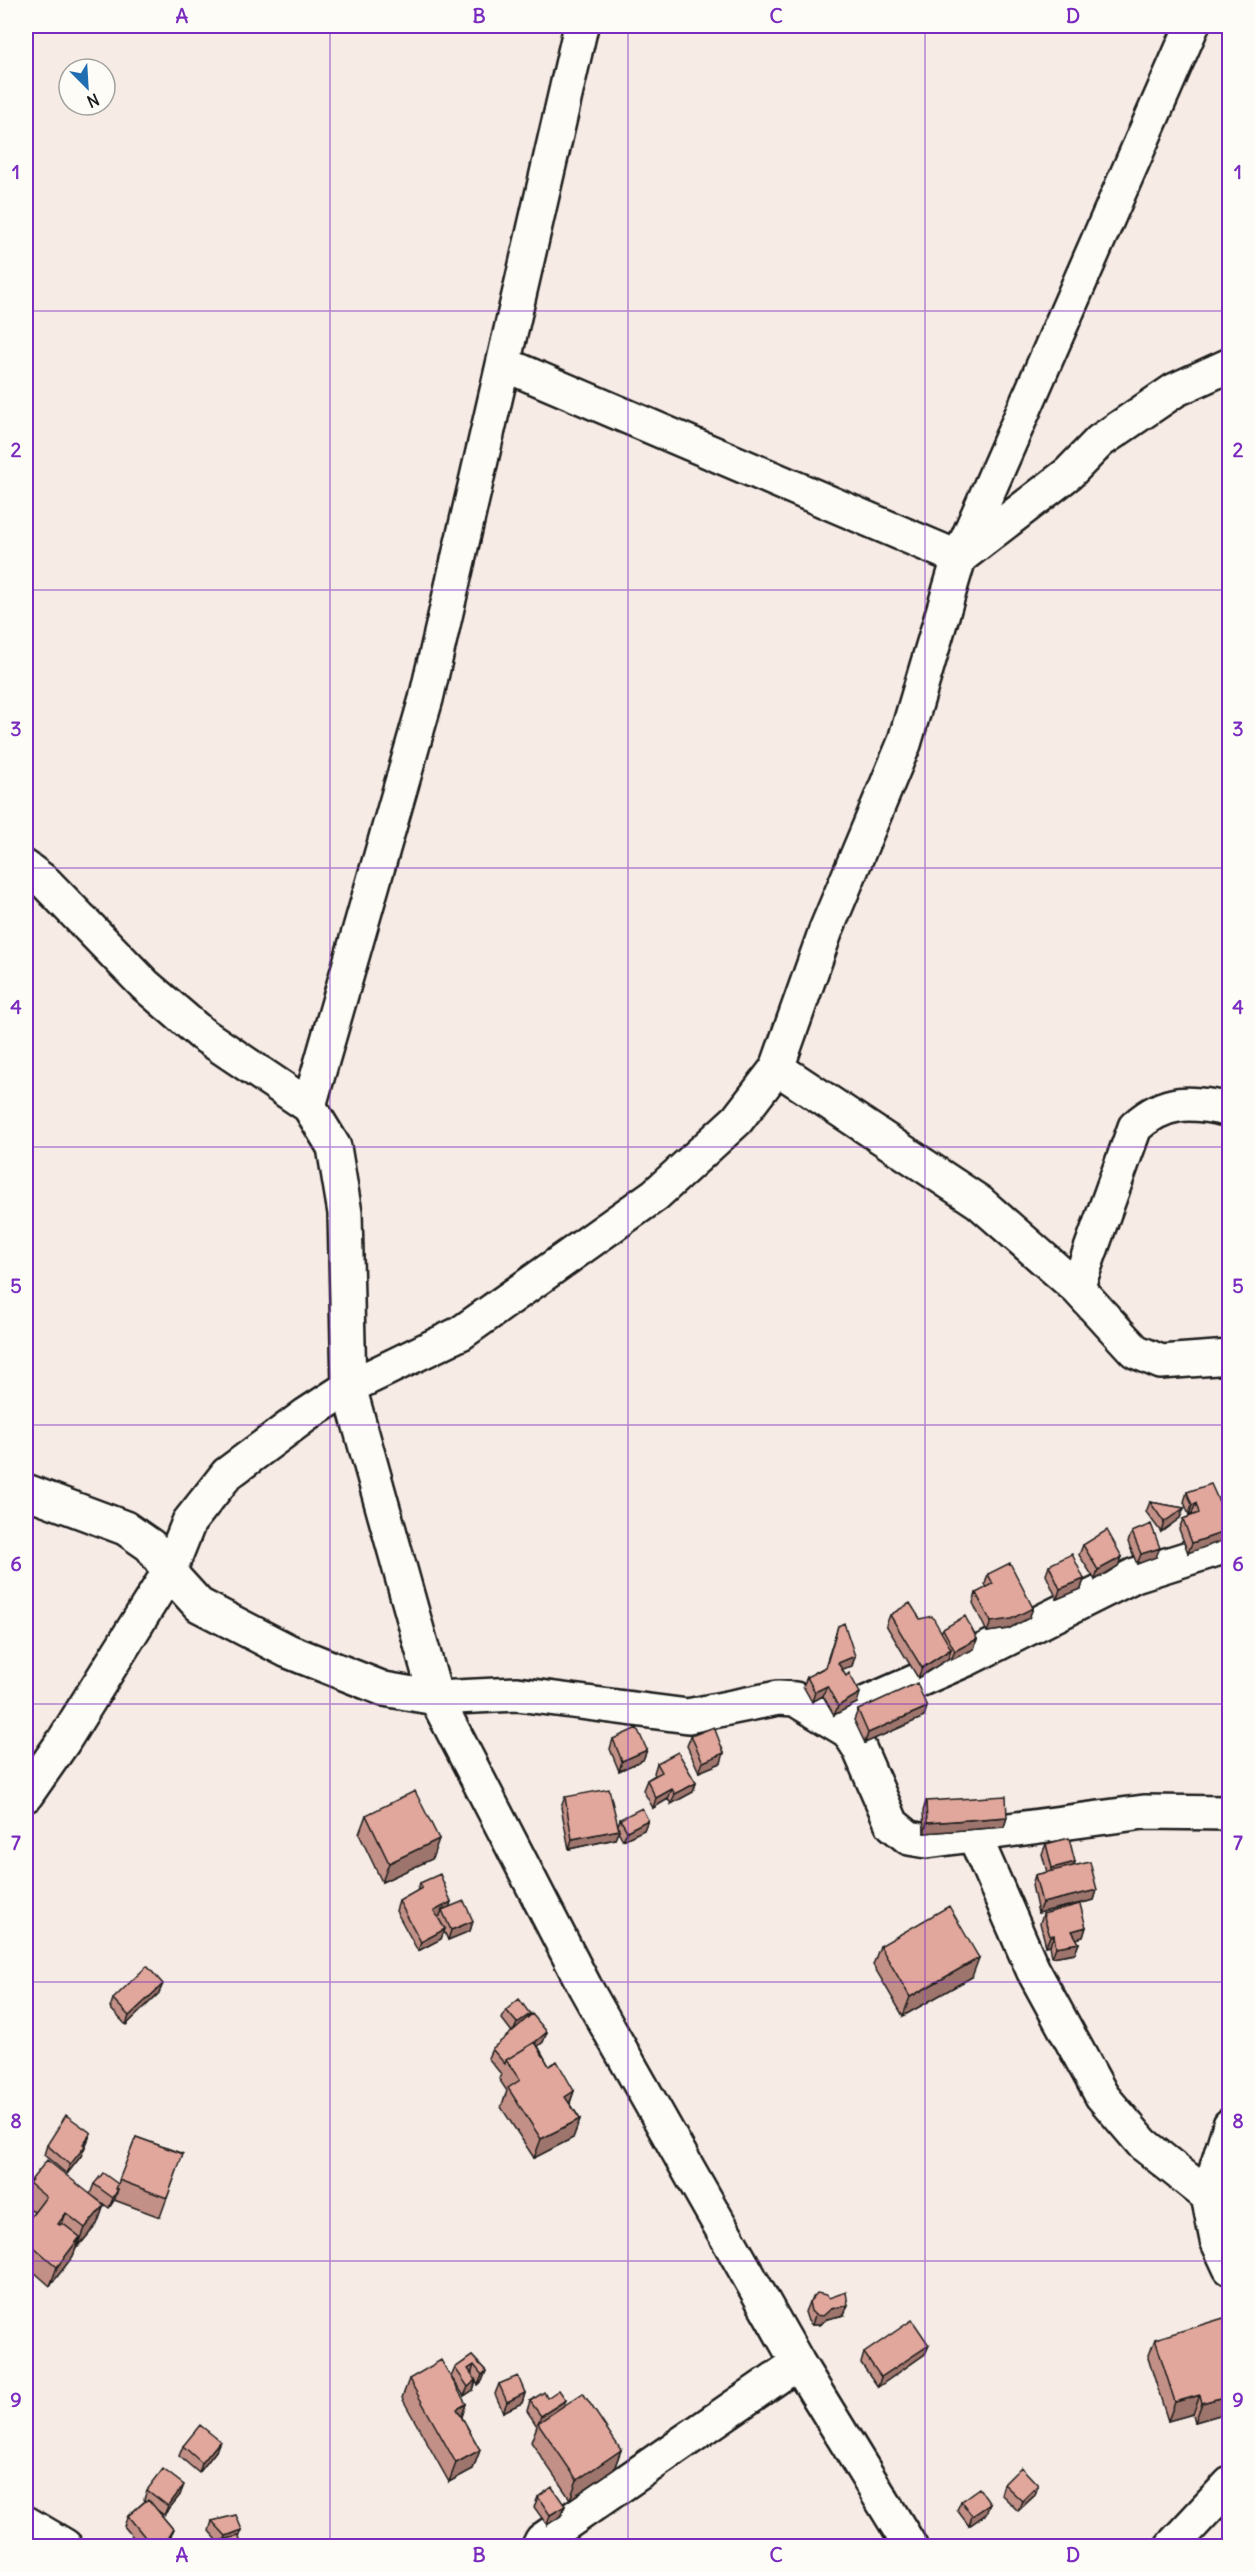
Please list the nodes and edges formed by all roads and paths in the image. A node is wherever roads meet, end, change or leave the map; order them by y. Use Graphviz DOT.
graph roads {
  1 [pos="581,26"];
  2 [pos="1192,26"];
  3 [pos="504,364"];
  4 [pos="1230,365"];
  5 [pos="959,558"];
  6 [pos="26,868"];
  7 [pos="777,1068"];
  8 [pos="309,1106"];
  9 [pos="1230,1110"];
  10 [pos="1077,1288"];
  11 [pos="1230,1357"];
  12 [pos="349,1387"];
  13 [pos="26,1491"];
  14 [pos="1230,1545"];
  15 [pos="169,1572"];
  16 [pos="436,1698"];
  17 [pos="836,1723"];
  18 [pos="26,1795"];
  19 [pos="1230,1813"];
  20 [pos="974,1835"];
  21 [pos="1230,2126"];
  22 [pos="1208,2196"];
  23 [pos="1230,2268"];
  24 [pos="798,2363"];
  25 [pos="1230,2484"];
  26 [pos="26,2523"];
  27 [pos="65,2547"];
  28 [pos="539,2547"];
  29 [pos="910,2547"];
  30 [pos="1172,2547"];
  1 -- 3 [label="street"];
  2 -- 5 [label="street"];
  3 -- 5 [label="street"];
  3 -- 8 [label="street"];
  4 -- 5 [label="street"];
  5 -- 7 [label="street"];
  6 -- 8 [label="street"];
  7 -- 10 [label="street"];
  7 -- 12 [label="street"];
  8 -- 12 [label="street"];
  9 -- 10 [label="street"];
  10 -- 11 [label="street"];
  12 -- 15 [label="street"];
  12 -- 16 [label="street"];
  13 -- 15 [label="street"];
  14 -- 17 [label="street"];
  15 -- 16 [label="street"];
  15 -- 18 [label="street"];
  16 -- 17 [label="street"];
  16 -- 24 [label="street"];
  17 -- 20 [label="street"];
  19 -- 20 [label="street"];
  20 -- 22 [label="street"];
  21 -- 22 [label="street"];
  22 -- 23 [label="street"];
  24 -- 28 [label="street"];
  24 -- 29 [label="street"];
  25 -- 30 [label="street"];
  26 -- 27 [label="street"];
}
